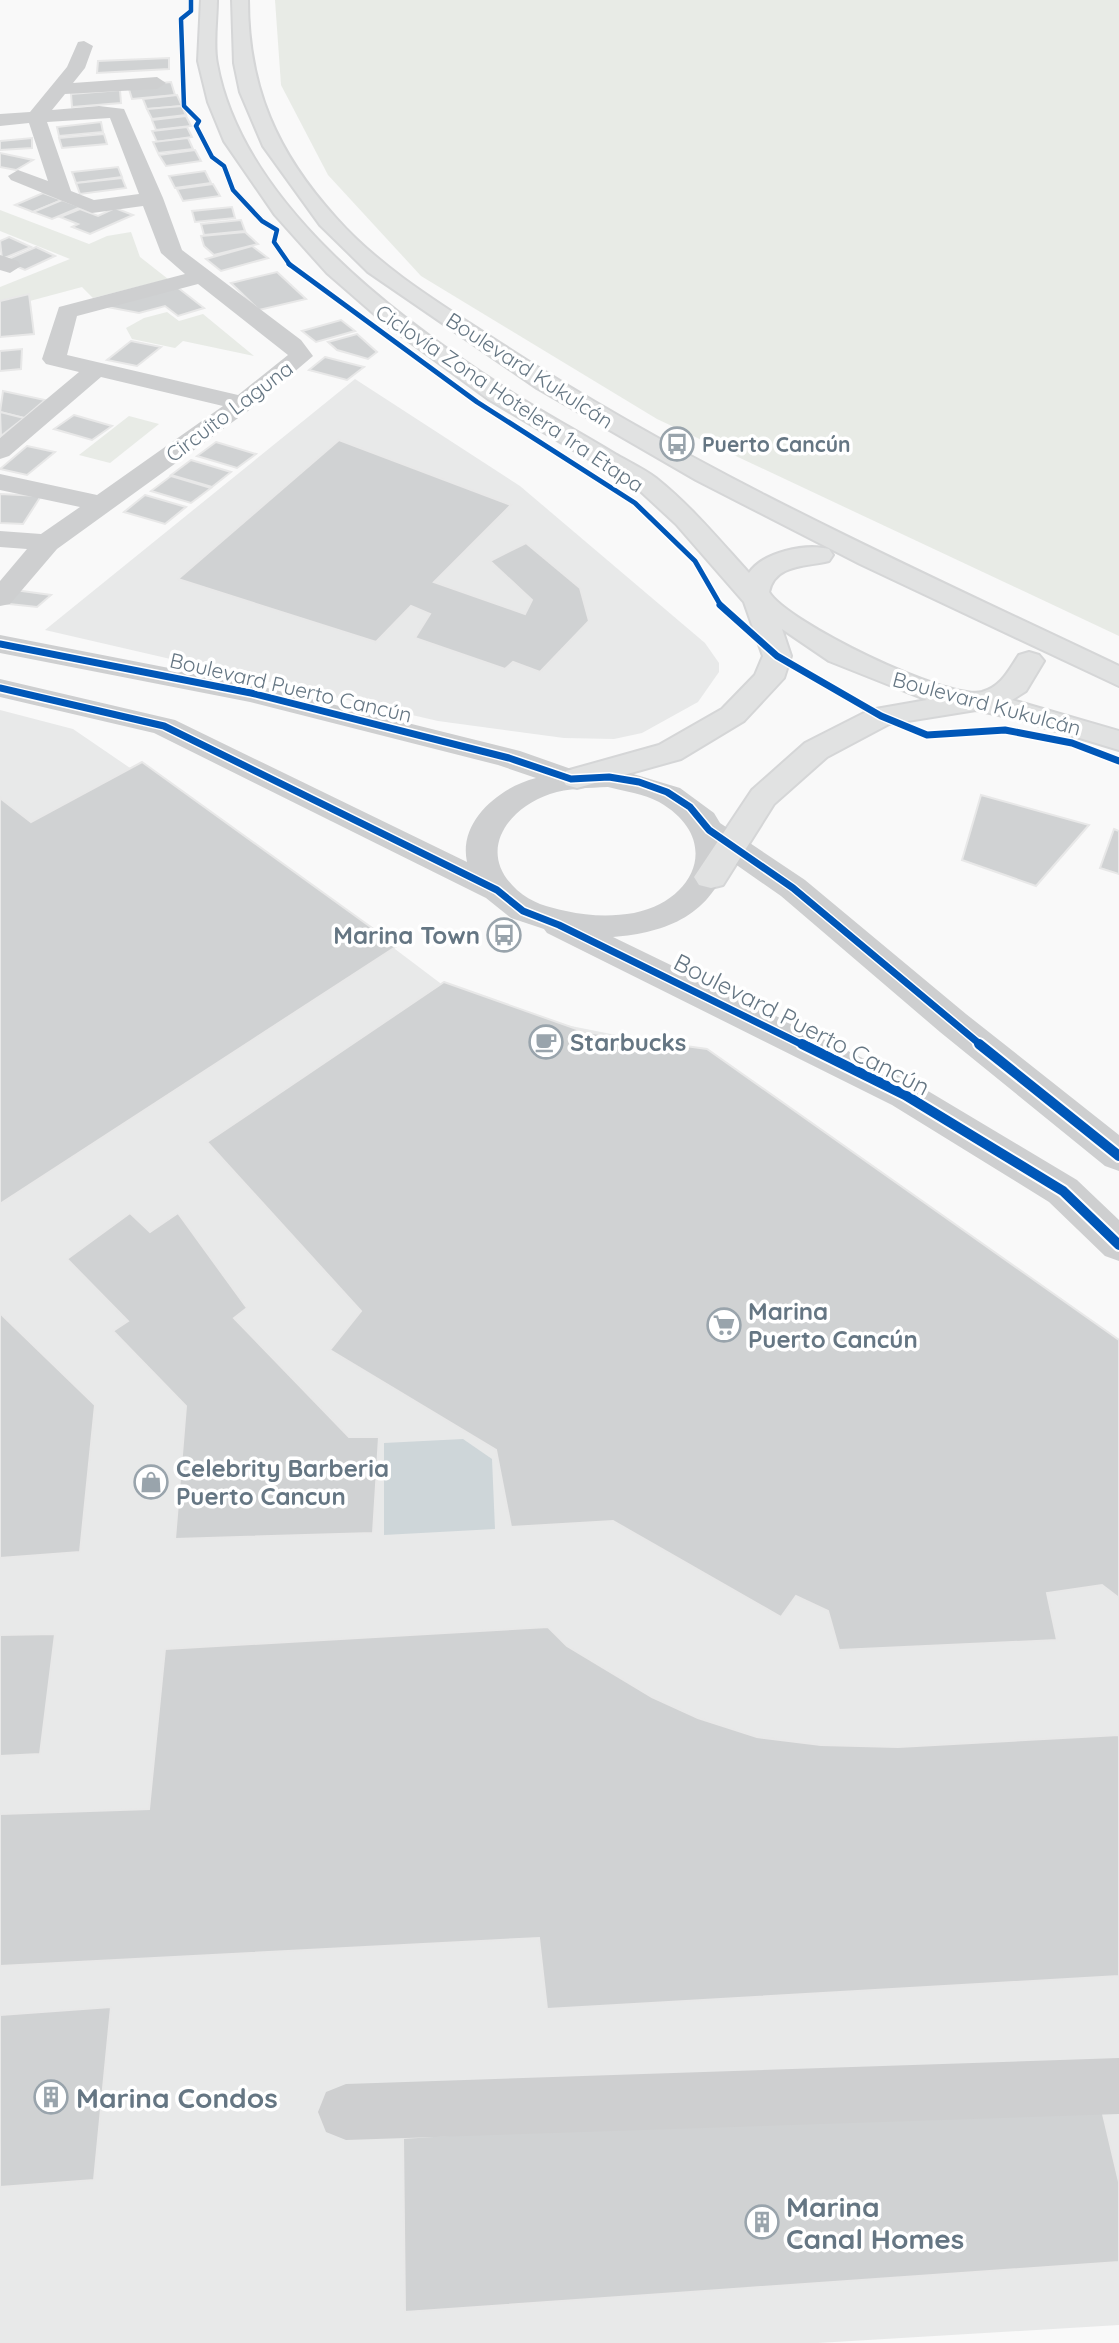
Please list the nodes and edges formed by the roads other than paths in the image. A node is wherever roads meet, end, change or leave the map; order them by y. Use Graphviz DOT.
graph roads {
  1 [pos="209,0"];
  2 [pos="240,0"];
  3 [pos="84,46"];
  4 [pos="157,83"];
  5 [pos="60,88"];
  6 [pos="36,117"];
  7 [pos="0,120"];
  8 [pos="53,161"];
  9 [pos="9,180"];
  10 [pos="61,193"];
  11 [pos="153,198"];
  12 [pos="202,276"];
  13 [pos="95,370"];
  14 [pos="243,403"];
  15 [pos="0,451"];
  16 [pos="691,468"];
  17 [pos="0,482"];
  18 [pos="0,489"];
  19 [pos="32,490"];
  20 [pos="101,504"];
  21 [pos="0,539"];
  22 [pos="47,543"];
  23 [pos="820,555"];
  24 [pos="0,598"];
  25 [pos="758,600"];
  26 [pos="0,644"];
  27 [pos="1029,661"];
  28 [pos="1119,677"];
  29 [pos="0,688"];
  30 [pos="1119,695"];
  31 [pos="979,703"];
  32 [pos="1119,741"];
  33 [pos="574,778"];
  34 [pos="721,838"];
  35 [pos="497,890"];
  36 [pos="559,925"];
  37 [pos="1119,1156"];
  38 [pos="1119,1245"];
  39 [pos="1119,2086"];
  40 [pos="346,2112"];
  1 -- 25 [label="main road, Boulevard Kukulcán"];
  2 -- 16 [label="main road, Boulevard Kukulcán"];
  3 -- 5 [label="street"];
  4 -- 5 [label="street"];
  5 -- 6 [label="street"];
  6 -- 7 [label="street, Circuito Laguna"];
  6 -- 8 [label="street"];
  6 -- 11 [label="street, Circuito Laguna"];
  8 -- 9 [label="street"];
  8 -- 10 [label="street"];
  9 -- 10 [label="street"];
  10 -- 11 [label="street"];
  11 -- 12 [label="street, Circuito Laguna"];
  12 -- 13 [label="street"];
  12 -- 14 [label="street, Circuito Laguna"];
  13 -- 14 [label="street"];
  13 -- 15 [label="street"];
  14 -- 20 [label="street, Circuito Laguna"];
  16 -- 23 [label="main road"];
  16 -- 28 [label="main road, Boulevard Kukulcán"];
  17 -- 19 [label="street"];
  18 -- 19 [label="street"];
  19 -- 20 [label="street"];
  20 -- 22 [label="street, Circuito Laguna"];
  21 -- 22 [label="street"];
  22 -- 24 [label="street, Circuito Laguna"];
  23 -- 25 [label="main road"];
  23 -- 27 [label="main road"];
  25 -- 31 [label="main road, Boulevard Kukulcán"];
  25 -- 33 [label="main road"];
  26 -- 33 [label="street, Boulevard Puerto Cancún"];
  27 -- 30 [label="main road"];
  27 -- 31 [label="main road"];
  29 -- 35 [label="street"];
  31 -- 32 [label="main road, Boulevard Kukulcán"];
  31 -- 34 [label="main road"];
  33 -- 34 [label="street"];
  33 -- 35 [label="street"];
  34 -- 36 [label="street"];
  34 -- 37 [label="street"];
  35 -- 36 [label="street"];
  36 -- 38 [label="street, Boulevard Puerto Cancún"];
  39 -- 40 [label="street"];
}
